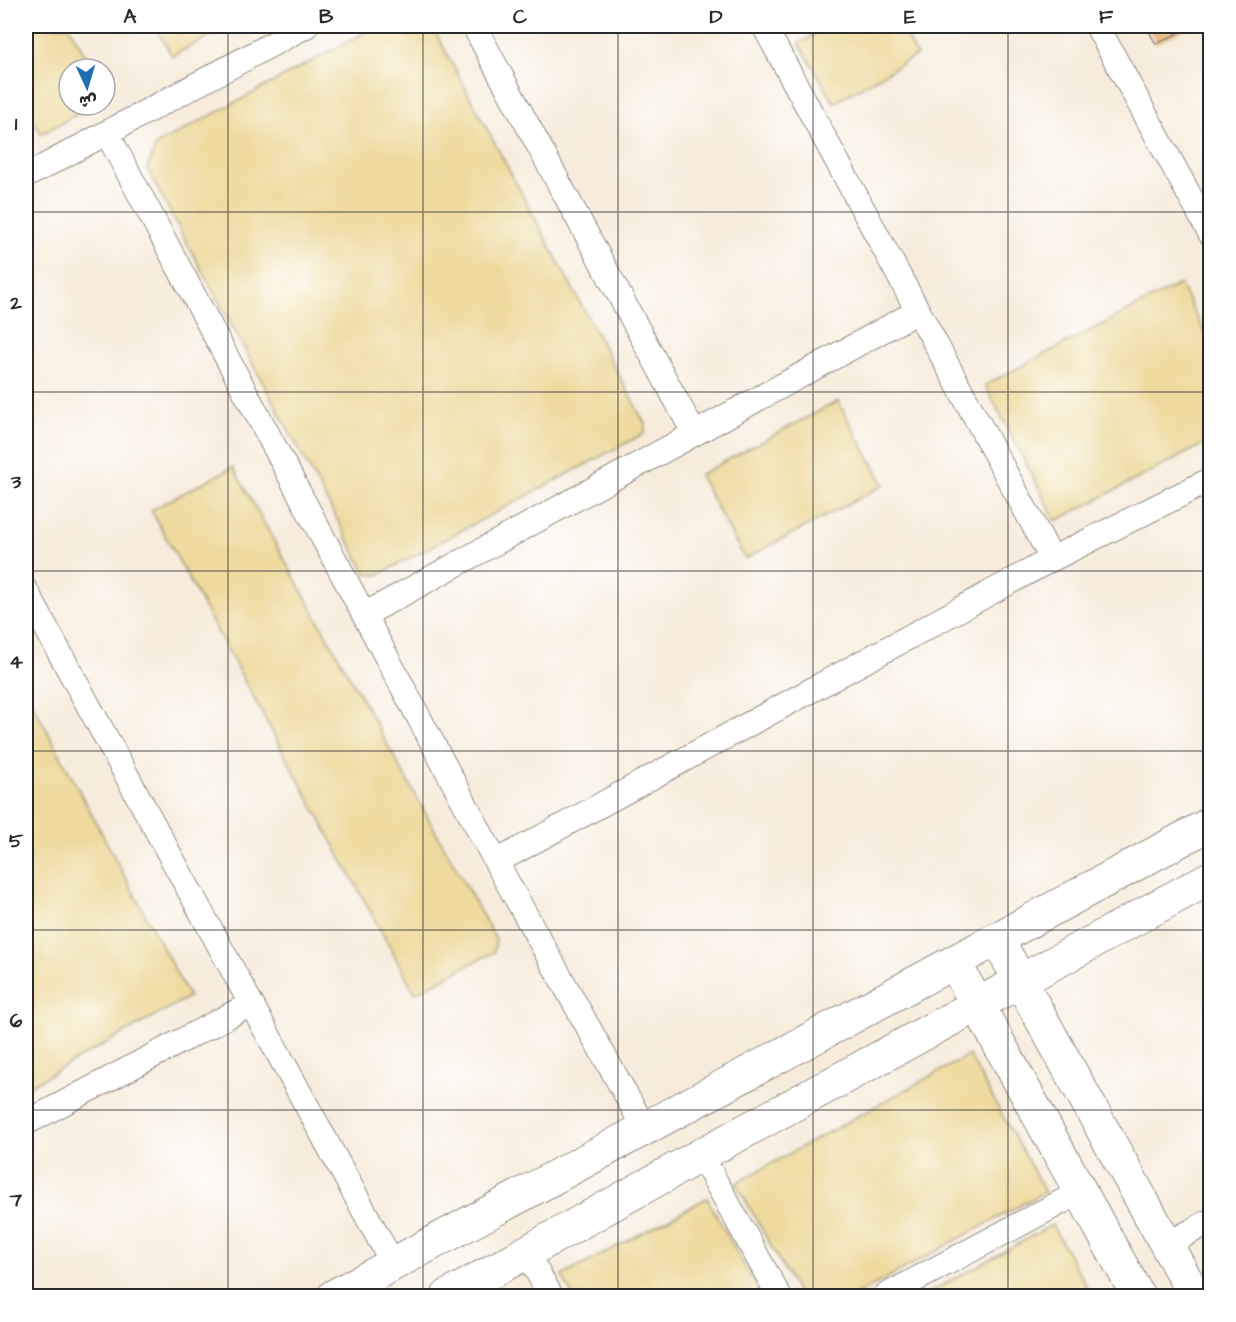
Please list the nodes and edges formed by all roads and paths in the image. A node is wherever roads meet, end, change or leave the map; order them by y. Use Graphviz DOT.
graph roads {
  1 [pos="306,26"];
  2 [pos="474,26"];
  3 [pos="764,26"];
  4 [pos="1097,26"];
  5 [pos="107,133"];
  6 [pos="26,176"];
  7 [pos="1210,233"];
  8 [pos="918,311"];
  9 [pos="694,433"];
  10 [pos="1210,480"];
  11 [pos="1052,559"];
  12 [pos="26,591"];
  13 [pos="364,615"];
  14 [pos="1210,824"];
  15 [pos="496,862"];
  16 [pos="1210,878"];
  17 [pos="997,939"];
  18 [pos="954,962"];
  19 [pos="1021,981"];
  20 [pos="251,1004"];
  21 [pos="978,1005"];
  22 [pos="26,1123"];
  23 [pos="645,1129"];
  24 [pos="701,1155"];
  25 [pos="1080,1192"];
  26 [pos="1210,1221"];
  27 [pos="1166,1245"];
  28 [pos="526,1252"];
  29 [pos="393,1264"];
  30 [pos="334,1296"];
  31 [pos="448,1296"];
  32 [pos="551,1296"];
  33 [pos="778,1296"];
  34 [pos="885,1296"];
  35 [pos="1138,1296"];
  36 [pos="1195,1296"];
  1 -- 5 [label="street"];
  2 -- 9 [label="street"];
  3 -- 8 [label="street"];
  4 -- 7 [label="street"];
  5 -- 6 [label="street"];
  5 -- 13 [label="street"];
  8 -- 9 [label="street"];
  8 -- 11 [label="street"];
  9 -- 13 [label="street"];
  10 -- 11 [label="street"];
  11 -- 15 [label="street"];
  12 -- 20 [label="street"];
  13 -- 15 [label="street"];
  14 -- 17 [label="main road"];
  15 -- 23 [label="street"];
  16 -- 19 [label="main road"];
  17 -- 18 [label="main road"];
  17 -- 19 [label="main road"];
  18 -- 21 [label="main road"];
  18 -- 23 [label="main road"];
  19 -- 21 [label="main road"];
  19 -- 27 [label="main road"];
  20 -- 22 [label="street"];
  20 -- 29 [label="street"];
  21 -- 24 [label="main road"];
  21 -- 25 [label="main road"];
  23 -- 29 [label="main road"];
  24 -- 28 [label="main road"];
  24 -- 33 [label="street"];
  25 -- 34 [label="street"];
  25 -- 35 [label="main road"];
  26 -- 27 [label="street"];
  27 -- 36 [label="main road"];
  28 -- 31 [label="main road"];
  28 -- 32 [label="street"];
  29 -- 30 [label="main road"];
}
